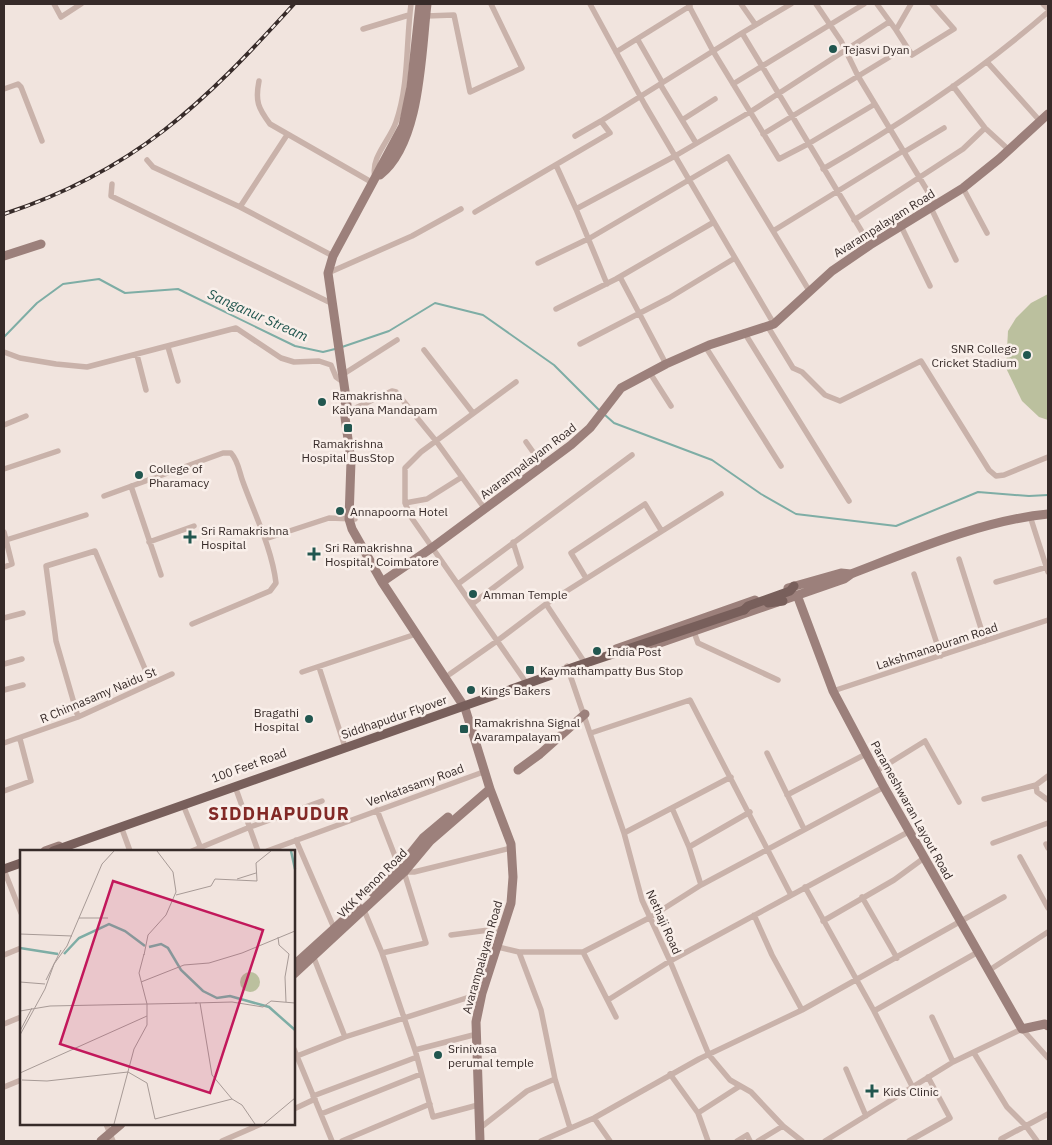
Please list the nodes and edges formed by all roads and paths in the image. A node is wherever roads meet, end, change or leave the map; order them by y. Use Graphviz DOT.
graph roads {
  1 [pos="54,4"];
  2 [pos="81,4"];
  3 [pos="411,4"];
  4 [pos="420,4"];
  5 [pos="427,4"];
  6 [pos="491,4"];
  7 [pos="590,4"];
  8 [pos="741,4"];
  9 [pos="791,4"];
  10 [pos="816,4"];
  11 [pos="864,4"];
  12 [pos="876,4"];
  13 [pos="911,4"];
  14 [pos="932,4"];
  15 [pos="1043,4"];
  16 [pos="689,5"];
  17 [pos="1048,9"];
  18 [pos="1048,12"];
  19 [pos="410,15"];
  20 [pos="426,16"];
  21 [pos="889,22"];
  22 [pos="755,24"];
  23 [pos="830,26"];
  24 [pos="363,29"];
  25 [pos="896,30"];
  26 [pos="742,33"];
  27 [pos="638,40"];
  28 [pos="906,47"];
  29 [pos="845,50"];
  30 [pos="713,51"];
  31 [pos="616,52"];
  32 [pos="988,63"];
  33 [pos="762,66"];
  34 [pos="858,76"];
  35 [pos="259,81"];
  36 [pos="661,83"];
  37 [pos="733,84"];
  38 [pos="953,86"];
  39 [pos="4,89"];
  40 [pos="778,94"];
  41 [pos="640,96"];
  42 [pos="715,99"];
  43 [pos="875,104"];
  44 [pos="750,112"];
  45 [pos="1048,114"];
  46 [pos="791,116"];
  47 [pos="682,120"];
  48 [pos="601,121"];
  49 [pos="1040,121"];
  50 [pos="944,128"];
  51 [pos="985,128"];
  52 [pos="890,130"];
  53 [pos="763,134"];
  54 [pos="287,135"];
  55 [pos="575,136"];
  56 [pos="42,141"];
  57 [pos="696,143"];
  58 [pos="808,144"];
  59 [pos="1009,150"];
  60 [pos="904,151"];
  61 [pos="675,156"];
  62 [pos="147,160"];
  63 [pos="556,165"];
  64 [pos="823,169"];
  65 [pos="919,176"];
  66 [pos="376,178"];
  67 [pos="689,180"];
  68 [pos="112,184"];
  69 [pos="963,188"];
  70 [pos="838,193"];
  71 [pos="933,206"];
  72 [pos="240,207"];
  73 [pos="461,209"];
  74 [pos="576,209"];
  75 [pos="475,212"];
  76 [pos="854,220"];
  77 [pos="714,222"];
  78 [pos="901,226"];
  79 [pos="773,231"];
  80 [pos="987,233"];
  81 [pos="590,238"];
  82 [pos="41,244"];
  83 [pos="870,245"];
  84 [pos="4,256"];
  85 [pos="334,256"];
  86 [pos="735,258"];
  87 [pos="956,260"];
  88 [pos="538,263"];
  89 [pos="328,273"];
  90 [pos="620,277"];
  91 [pos="607,284"];
  92 [pos="930,286"];
  93 [pos="810,292"];
  94 [pos="331,304"];
  95 [pos="556,309"];
  96 [pos="640,314"];
  97 [pos="771,326"];
  98 [pos="744,332"];
  99 [pos="397,340"];
  100 [pos="580,344"];
  101 [pos="705,346"];
  102 [pos="168,347"];
  103 [pos="424,350"];
  104 [pos="4,352"];
  105 [pos="137,355"];
  106 [pos="666,364"];
  107 [pos="650,373"];
  108 [pos="342,376"];
  109 [pos="178,381"];
  110 [pos="516,382"];
  111 [pos="146,390"];
  112 [pos="346,401"];
  113 [pos="671,406"];
  114 [pos="349,411"];
  115 [pos="472,413"];
  116 [pos="26,416"];
  117 [pos="4,425"];
  118 [pos="436,441"];
  119 [pos="526,442"];
  120 [pos="58,451"];
  121 [pos="632,455"];
  122 [pos="1048,457"];
  123 [pos="543,466"];
  124 [pos="781,466"];
  125 [pos="4,469"];
  126 [pos="462,477"];
  127 [pos="131,486"];
  128 [pos="721,494"];
  129 [pos="104,496"];
  130 [pos="849,501"];
  131 [pos="405,503"];
  132 [pos="485,509"];
  133 [pos="1048,514"];
  134 [pos="86,515"];
  135 [pos="1030,516"];
  136 [pos="352,519"];
  137 [pos="194,526"];
  138 [pos="661,530"];
  139 [pos="4,532"];
  140 [pos="265,539"];
  141 [pos="6,540"];
  142 [pos="149,542"];
  143 [pos="513,542"];
  144 [pos="433,547"];
  145 [pos="959,559"];
  146 [pos="4,567"];
  147 [pos="1047,569"];
  148 [pos="914,574"];
  149 [pos="161,575"];
  150 [pos="586,578"];
  151 [pos="384,580"];
  152 [pos="996,582"];
  153 [pos="458,584"];
  154 [pos="796,591"];
  155 [pos="783,601"];
  156 [pos="765,602"];
  157 [pos="472,604"];
  158 [pos="546,604"];
  159 [pos="23,613"];
  160 [pos="4,618"];
  161 [pos="1048,620"];
  162 [pos="192,624"];
  163 [pos="694,632"];
  164 [pos="416,634"];
  165 [pos="986,641"];
  166 [pos="497,642"];
  167 [pos="941,656"];
  168 [pos="22,659"];
  169 [pos="584,660"];
  170 [pos="4,664"];
  171 [pos="319,667"];
  172 [pos="568,669"];
  173 [pos="302,672"];
  174 [pos="172,674"];
  175 [pos="450,674"];
  176 [pos="525,680"];
  177 [pos="778,680"];
  178 [pos="151,683"];
  179 [pos="23,685"];
  180 [pos="4,690"];
  181 [pos="833,692"];
  182 [pos="465,704"];
  183 [pos="585,714"];
  184 [pos="78,717"];
  185 [pos="591,733"];
  186 [pos="20,739"];
  187 [pos="4,743"];
  188 [pos="344,744"];
  189 [pos="767,753"];
  190 [pos="866,754"];
  191 [pos="518,770"];
  192 [pos="486,771"];
  193 [pos="875,772"];
  194 [pos="1048,776"];
  195 [pos="731,777"];
  196 [pos="1036,785"];
  197 [pos="884,787"];
  198 [pos="490,788"];
  199 [pos="236,789"];
  200 [pos="4,791"];
  201 [pos="787,795"];
  202 [pos="984,799"];
  203 [pos="1048,800"];
  204 [pos="322,801"];
  205 [pos="959,802"];
  206 [pos="184,807"];
  207 [pos="672,808"];
  208 [pos="377,810"];
  209 [pos="750,812"];
  210 [pos="1048,823"];
  211 [pos="250,827"];
  212 [pos="122,829"];
  213 [pos="804,829"];
  214 [pos="910,831"];
  215 [pos="624,833"];
  216 [pos="296,840"];
  217 [pos="993,842"];
  218 [pos="689,847"];
  219 [pos="511,848"];
  220 [pos="768,848"];
  221 [pos="47,850"];
  222 [pos="56,850"];
  223 [pos="64,850"];
  224 [pos="130,850"];
  225 [pos="201,850"];
  226 [pos="258,850"];
  227 [pos="271,850"];
  228 [pos="1020,857"];
  229 [pos="924,858"];
  230 [pos="20,863"];
  231 [pos="4,870"];
  232 [pos="402,870"];
  233 [pos="701,884"];
  234 [pos="805,887"];
  235 [pos="791,895"];
  236 [pos="862,897"];
  237 [pos="1004,897"];
  238 [pos="1048,908"];
  239 [pos="20,910"];
  240 [pos="364,910"];
  241 [pos="754,915"];
  242 [pos="649,918"];
  243 [pos="823,921"];
  244 [pos="960,922"];
  245 [pos="334,928"];
  246 [pos="504,928"];
  247 [pos="1048,932"];
  248 [pos="451,935"];
  249 [pos="498,947"];
  250 [pos="20,948"];
  251 [pos="519,952"];
  252 [pos="583,952"];
  253 [pos="978,952"];
  254 [pos="312,953"];
  255 [pos="382,953"];
  256 [pos="4,955"];
  257 [pos="897,958"];
  258 [pos="670,961"];
  259 [pos="295,965"];
  260 [pos="988,971"];
  261 [pos="295,973"];
  262 [pos="856,978"];
  263 [pos="482,993"];
  264 [pos="608,1000"];
  265 [pos="802,1010"];
  266 [pos="874,1011"];
  267 [pos="932,1016"];
  268 [pos="20,1017"];
  269 [pos="616,1017"];
  270 [pos="406,1018"];
  271 [pos="4,1024"];
  272 [pos="1048,1026"];
  273 [pos="1022,1028"];
  274 [pos="477,1034"];
  275 [pos="345,1037"];
  276 [pos="295,1051"];
  277 [pos="416,1053"];
  278 [pos="974,1053"];
  279 [pos="709,1054"];
  280 [pos="297,1056"];
  281 [pos="1048,1058"];
  282 [pos="953,1062"];
  283 [pos="846,1069"];
  284 [pos="421,1074"];
  285 [pos="670,1074"];
  286 [pos="928,1077"];
  287 [pos="555,1079"];
  288 [pos="20,1080"];
  289 [pos="740,1086"];
  290 [pos="912,1086"];
  291 [pos="4,1087"];
  292 [pos="314,1098"];
  293 [pos="430,1104"];
  294 [pos="478,1105"];
  295 [pos="295,1108"];
  296 [pos="698,1113"];
  297 [pos="321,1114"];
  298 [pos="1048,1114"];
  299 [pos="866,1116"];
  300 [pos="594,1118"];
  301 [pos="259,1125"];
  302 [pos="783,1126"];
  303 [pos="1026,1126"];
  304 [pos="480,1128"];
  305 [pos="570,1128"];
  306 [pos="110,1130"];
  307 [pos="93,1141"];
  308 [pos="101,1141"];
  309 [pos="222,1141"];
  310 [pos="332,1141"];
  311 [pos="342,1141"];
  312 [pos="480,1141"];
  313 [pos="541,1141"];
  314 [pos="610,1141"];
  315 [pos="708,1141"];
  316 [pos="737,1141"];
  317 [pos="750,1141"];
  318 [pos="758,1141"];
  319 [pos="802,1141"];
  320 [pos="825,1141"];
  321 [pos="909,1141"];
  322 [pos="1003,1141"];
  323 [pos="1037,1141"];
  1 -- 2 [label="street"];
  3 -- 19 [label="street"];
  4 -- 66 [label="street"];
  5 -- 20 [label="street"];
  6 -- 20 [label="street"];
  7 -- 31 [label="street"];
  8 -- 22 [label="street"];
  9 -- 22 [label="street"];
  10 -- 23 [label="street"];
  11 -- 23 [label="street"];
  12 -- 21 [label="street"];
  13 -- 25 [label="street"];
  14 -- 28 [label="street"];
  15 -- 17 [label="street"];
  16 -- 27 [label="street"];
  16 -- 30 [label="street"];
  18 -- 32 [label="street"];
  19 -- 24 [label="street"];
  19 -- 66 [label="street"];
  20 -- 66 [label="street"];
  21 -- 25 [label="street"];
  21 -- 29 [label="street"];
  22 -- 26 [label="street"];
  23 -- 29 [label="street"];
  23 -- 33 [label="street"];
  25 -- 28 [label="street"];
  26 -- 30 [label="street"];
  26 -- 33 [label="street"];
  27 -- 31 [label="street"];
  27 -- 36 [label="street"];
  28 -- 34 [label="street"];
  29 -- 34 [label="street"];
  29 -- 40 [label="street"];
  30 -- 36 [label="street"];
  30 -- 37 [label="street"];
  31 -- 41 [label="street"];
  32 -- 38 [label="street"];
  32 -- 49 [label="street"];
  33 -- 37 [label="street"];
  33 -- 40 [label="street"];
  34 -- 43 [label="street"];
  34 -- 46 [label="street"];
  35 -- 54 [label="street"];
  36 -- 41 [label="street"];
  36 -- 47 [label="street"];
  37 -- 44 [label="street"];
  38 -- 51 [label="street"];
  38 -- 52 [label="street"];
  39 -- 56 [label="street"];
  40 -- 44 [label="street"];
  40 -- 46 [label="street"];
  41 -- 48 [label="street"];
  41 -- 61 [label="street"];
  42 -- 47 [label="street"];
  43 -- 52 [label="street"];
  43 -- 58 [label="street"];
  44 -- 53 [label="street"];
  44 -- 57 [label="street"];
  45 -- 49 [label="street, Avarampalayam Road"];
  46 -- 53 [label="street"];
  46 -- 58 [label="street"];
  47 -- 57 [label="street"];
  48 -- 55 [label="street"];
  48 -- 63 [label="street"];
  49 -- 59 [label="street, Avarampalayam Road"];
  50 -- 60 [label="street"];
  51 -- 59 [label="street"];
  51 -- 65 [label="street"];
  52 -- 60 [label="street"];
  52 -- 64 [label="street"];
  53 -- 58 [label="street"];
  54 -- 66 [label="street"];
  54 -- 72 [label="street"];
  57 -- 61 [label="street"];
  58 -- 64 [label="street"];
  59 -- 69 [label="street, Avarampalayam Road"];
  60 -- 65 [label="street"];
  60 -- 70 [label="street"];
  61 -- 67 [label="street"];
  61 -- 74 [label="street"];
  62 -- 72 [label="street"];
  63 -- 74 [label="street"];
  63 -- 75 [label="street"];
  64 -- 70 [label="street"];
  65 -- 71 [label="street"];
  65 -- 76 [label="street"];
  66 -- 85 [label="street"];
  67 -- 77 [label="street"];
  67 -- 79 [label="street"];
  67 -- 81 [label="street"];
  68 -- 94 [label="street"];
  69 -- 71 [label="street, Avarampalayam Road"];
  69 -- 80 [label="street"];
  70 -- 76 [label="street"];
  70 -- 79 [label="street"];
  71 -- 78 [label="street, Avarampalayam Road"];
  71 -- 87 [label="street"];
  72 -- 85 [label="street"];
  73 -- 89 [label="street"];
  74 -- 81 [label="street"];
  76 -- 83 [label="street"];
  77 -- 86 [label="street"];
  77 -- 90 [label="street"];
  78 -- 83 [label="street, Avarampalayam Road"];
  78 -- 92 [label="street"];
  79 -- 93 [label="street"];
  81 -- 88 [label="street"];
  81 -- 91 [label="street"];
  82 -- 84 [label="street"];
  83 -- 93 [label="street, Avarampalayam Road"];
  85 -- 89 [label="street"];
  86 -- 96 [label="street"];
  86 -- 97 [label="street"];
  89 -- 94 [label="street"];
  90 -- 91 [label="street"];
  90 -- 96 [label="street"];
  91 -- 95 [label="street"];
  93 -- 97 [label="street, Avarampalayam Road"];
  94 -- 108 [label="street"];
  96 -- 100 [label="street"];
  96 -- 106 [label="street"];
  97 -- 98 [label="street, Avarampalayam Road"];
  97 -- 122 [label="street"];
  98 -- 101 [label="street, Avarampalayam Road"];
  98 -- 130 [label="street"];
  99 -- 108 [label="street"];
  101 -- 106 [label="street, Avarampalayam Road"];
  101 -- 124 [label="street"];
  102 -- 105 [label="street"];
  102 -- 108 [label="street"];
  102 -- 109 [label="street"];
  103 -- 115 [label="street"];
  104 -- 105 [label="street"];
  105 -- 111 [label="street"];
  106 -- 107 [label="street, Avarampalayam Road"];
  107 -- 113 [label="street"];
  107 -- 123 [label="street, Avarampalayam Road"];
  108 -- 112 [label="street"];
  110 -- 115 [label="street"];
  112 -- 114 [label="street"];
  112 -- 136 [label="street"];
  114 -- 118 [label="street"];
  114 -- 136 [label="street"];
  115 -- 118 [label="street"];
  116 -- 117 [label="street"];
  118 -- 126 [label="street"];
  118 -- 131 [label="street"];
  119 -- 123 [label="street"];
  120 -- 125 [label="street"];
  121 -- 143 [label="street"];
  123 -- 132 [label="street, Avarampalayam Road"];
  126 -- 131 [label="street"];
  126 -- 132 [label="street"];
  127 -- 129 [label="street"];
  127 -- 140 [label="street"];
  127 -- 142 [label="street"];
  128 -- 138 [label="street"];
  131 -- 144 [label="street"];
  132 -- 144 [label="street, Avarampalayam Road"];
  133 -- 135 [label="street"];
  134 -- 141 [label="street"];
  135 -- 147 [label="street"];
  135 -- 154 [label="street"];
  136 -- 140 [label="street"];
  136 -- 151 [label="street"];
  137 -- 142 [label="street"];
  138 -- 150 [label="street"];
  138 -- 150 [label="street"];
  139 -- 141 [label="street"];
  140 -- 162 [label="street"];
  141 -- 146 [label="street"];
  142 -- 149 [label="street"];
  143 -- 153 [label="street"];
  143 -- 157 [label="street"];
  144 -- 151 [label="street, Avarampalayam Road"];
  144 -- 153 [label="street"];
  145 -- 165 [label="street"];
  147 -- 152 [label="street"];
  148 -- 167 [label="street"];
  150 -- 158 [label="street"];
  151 -- 164 [label="street, Avarampalayam Road"];
  151 -- 175 [label="street"];
  153 -- 157 [label="street"];
  154 -- 155 [label="street"];
  154 -- 156 [label="main road, Siddhapudur Flyover"];
  154 -- 169 [label="street"];
  154 -- 181 [label="street, Parameshwaran Layout Road"];
  155 -- 156 [label="main road, Siddhapudur Flyover"];
  155 -- 163 [label="street"];
  156 -- 222 [label="main road, Siddhapudur Flyover, bridge"];
  157 -- 166 [label="street"];
  158 -- 166 [label="street"];
  158 -- 169 [label="street"];
  159 -- 160 [label="street"];
  161 -- 165 [label="street, Lakshmanapuram Road"];
  163 -- 172 [label="street"];
  163 -- 177 [label="street"];
  164 -- 171 [label="street"];
  164 -- 182 [label="street, Avarampalayam Road"];
  165 -- 167 [label="street, Lakshmanapuram Road"];
  166 -- 175 [label="street"];
  166 -- 176 [label="street"];
  167 -- 181 [label="street, Lakshmanapuram Road"];
  168 -- 170 [label="street"];
  169 -- 172 [label="street"];
  171 -- 173 [label="street"];
  171 -- 188 [label="street"];
  172 -- 176 [label="street"];
  172 -- 182 [label="street"];
  172 -- 183 [label="street, Nethaji Road"];
  174 -- 178 [label="street, R Chinnasamy Naidu St"];
  175 -- 182 [label="street"];
  176 -- 182 [label="street"];
  178 -- 184 [label="street, R Chinnasamy Naidu St"];
  178 -- 184 [label="street"];
  179 -- 180 [label="street"];
  181 -- 190 [label="street, Parameshwaran Layout Road"];
  182 -- 188 [label="street, 100 Feet Road"];
  182 -- 192 [label="street, Avarampalayam Road"];
  182 -- 199 [label="street, 100 Feet Road"];
  183 -- 185 [label="street, Nethaji Road"];
  183 -- 191 [label="street"];
  184 -- 186 [label="street, R Chinnasamy Naidu St"];
  185 -- 195 [label="street"];
  185 -- 215 [label="street, Nethaji Road"];
  186 -- 187 [label="street, R Chinnasamy Naidu St"];
  186 -- 200 [label="street"];
  188 -- 221 [label="street, 100 Feet Road"];
  189 -- 201 [label="street"];
  190 -- 193 [label="street, Parameshwaran Layout Road"];
  190 -- 201 [label="street"];
  192 -- 198 [label="street, Avarampalayam Road"];
  192 -- 208 [label="street, Venkatasamy Road"];
  193 -- 197 [label="street, Parameshwaran Layout Road"];
  193 -- 205 [label="street"];
  194 -- 196 [label="street"];
  195 -- 207 [label="street"];
  195 -- 209 [label="street"];
  196 -- 202 [label="street"];
  196 -- 203 [label="street"];
  197 -- 213 [label="street"];
  197 -- 214 [label="street, Parameshwaran Layout Road"];
  198 -- 219 [label="street, Avarampalayam Road"];
  198 -- 232 [label="street, VKK Menon Road"];
  199 -- 206 [label="street, 100 Feet Road"];
  199 -- 211 [label="street"];
  201 -- 213 [label="street"];
  204 -- 211 [label="street"];
  206 -- 212 [label="street, 100 Feet Road"];
  206 -- 225 [label="street"];
  207 -- 215 [label="street"];
  207 -- 218 [label="street"];
  208 -- 216 [label="street, Venkatasamy Road"];
  208 -- 232 [label="street"];
  209 -- 218 [label="street"];
  209 -- 220 [label="street"];
  210 -- 217 [label="street"];
  211 -- 225 [label="street"];
  211 -- 226 [label="street"];
  212 -- 223 [label="street, 100 Feet Road"];
  212 -- 224 [label="street"];
  213 -- 220 [label="street"];
  214 -- 229 [label="street, Parameshwaran Layout Road"];
  214 -- 234 [label="street"];
  215 -- 242 [label="street, Nethaji Road"];
  216 -- 227 [label="street, Venkatasamy Road"];
  216 -- 245 [label="street"];
  218 -- 233 [label="street"];
  219 -- 232 [label="street"];
  219 -- 246 [label="street, Avarampalayam Road"];
  220 -- 233 [label="street"];
  220 -- 235 [label="street"];
  228 -- 238 [label="street"];
  229 -- 236 [label="street"];
  229 -- 244 [label="street, Parameshwaran Layout Road"];
  230 -- 231 [label="main road"];
  231 -- 239 [label="street"];
  232 -- 240 [label="street, VKK Menon Road"];
  232 -- 245 [label="street, VKK Menon Road"];
  232 -- 255 [label="street"];
  233 -- 242 [label="street"];
  234 -- 235 [label="street"];
  234 -- 243 [label="street"];
  235 -- 241 [label="street"];
  236 -- 243 [label="street"];
  236 -- 257 [label="street"];
  237 -- 244 [label="street"];
  240 -- 254 [label="street, VKK Menon Road"];
  240 -- 255 [label="street"];
  241 -- 258 [label="street"];
  241 -- 265 [label="street"];
  242 -- 252 [label="street"];
  242 -- 258 [label="street, Nethaji Road"];
  243 -- 262 [label="street"];
  244 -- 253 [label="street, Parameshwaran Layout Road"];
  244 -- 257 [label="street"];
  245 -- 254 [label="street, VKK Menon Road"];
  246 -- 248 [label="street"];
  246 -- 249 [label="street, Avarampalayam Road"];
  247 -- 260 [label="street"];
  249 -- 251 [label="street"];
  249 -- 263 [label="street, Avarampalayam Road"];
  250 -- 256 [label="street"];
  251 -- 252 [label="street"];
  251 -- 287 [label="street"];
  252 -- 264 [label="street"];
  253 -- 260 [label="street, Parameshwaran Layout Road"];
  253 -- 266 [label="street"];
  254 -- 259 [label="street, VKK Menon Road"];
  254 -- 261 [label="street, VKK Menon Road"];
  254 -- 275 [label="street"];
  255 -- 270 [label="street"];
  257 -- 262 [label="street"];
  258 -- 264 [label="street"];
  258 -- 279 [label="street, Nethaji Road"];
  260 -- 273 [label="street, Parameshwaran Layout Road"];
  262 -- 265 [label="street"];
  262 -- 266 [label="street"];
  263 -- 270 [label="street"];
  263 -- 274 [label="street, Avarampalayam Road"];
  264 -- 269 [label="street"];
  265 -- 279 [label="street"];
  266 -- 290 [label="street"];
  267 -- 282 [label="street"];
  268 -- 271 [label="street"];
  270 -- 275 [label="street"];
  270 -- 277 [label="street"];
  272 -- 273 [label="street"];
  273 -- 278 [label="street"];
  273 -- 281 [label="street"];
  274 -- 277 [label="street"];
  274 -- 294 [label="street, Avarampalayam Road"];
  275 -- 280 [label="street"];
  276 -- 280 [label="street"];
  277 -- 284 [label="street"];
  277 -- 292 [label="street"];
  278 -- 282 [label="street"];
  278 -- 303 [label="street"];
  279 -- 285 [label="street"];
  279 -- 289 [label="street, Nethaji Road"];
  280 -- 292 [label="street"];
  282 -- 286 [label="street"];
  283 -- 299 [label="street"];
  284 -- 293 [label="street"];
  284 -- 297 [label="street"];
  285 -- 296 [label="street"];
  285 -- 300 [label="street"];
  286 -- 290 [label="street"];
  286 -- 321 [label="street"];
  287 -- 304 [label="street"];
  287 -- 305 [label="street"];
  288 -- 291 [label="street"];
  289 -- 296 [label="street"];
  289 -- 302 [label="street, Nethaji Road"];
  290 -- 299 [label="street"];
  292 -- 295 [label="street"];
  292 -- 297 [label="street"];
  293 -- 294 [label="street"];
  293 -- 311 [label="street"];
  294 -- 304 [label="street, Avarampalayam Road"];
  296 -- 315 [label="street"];
  297 -- 310 [label="street"];
  298 -- 303 [label="street"];
  299 -- 320 [label="street"];
  300 -- 305 [label="street"];
  300 -- 314 [label="street"];
  301 -- 309 [label="street"];
  302 -- 318 [label="street"];
  302 -- 319 [label="street, Nethaji Road"];
  303 -- 322 [label="street"];
  303 -- 323 [label="street"];
  304 -- 312 [label="street, Avarampalayam Road"];
  305 -- 313 [label="street"];
  306 -- 307 [label="street"];
  306 -- 308 [label="street"];
  316 -- 317 [label="street"];
}
